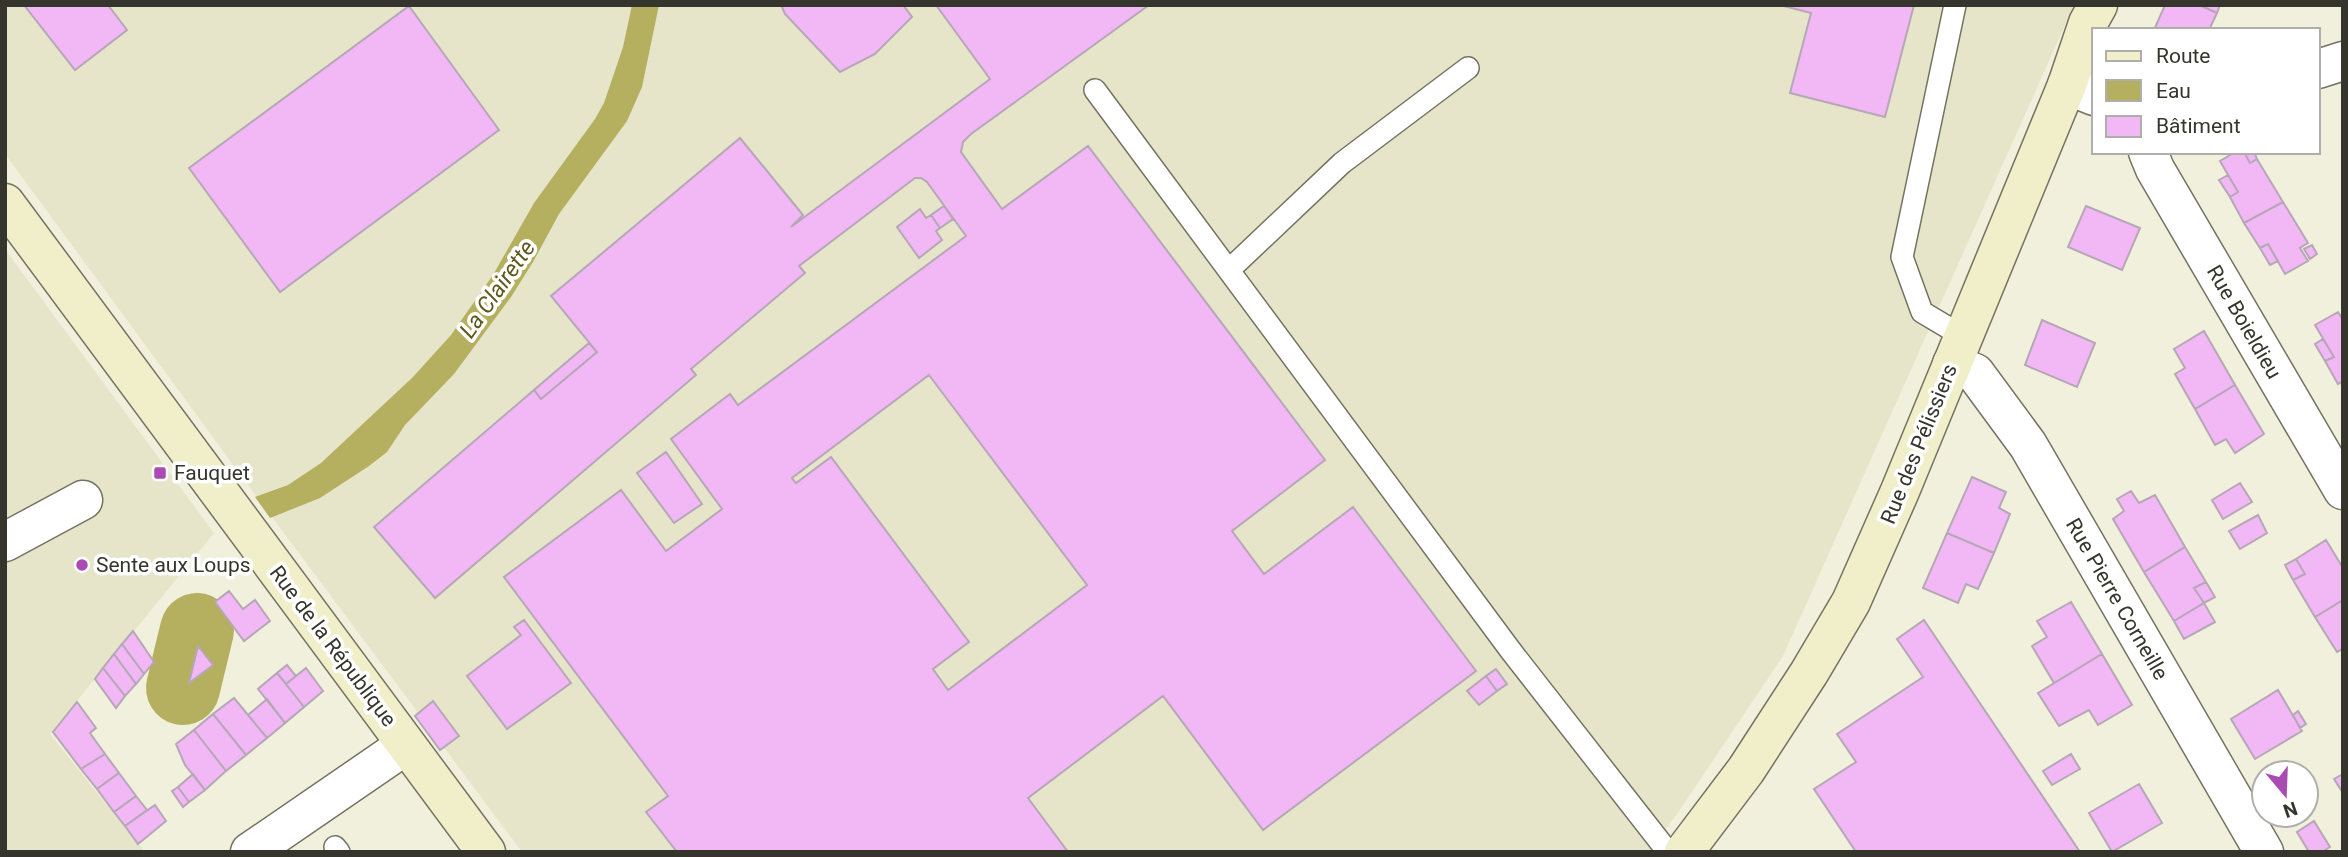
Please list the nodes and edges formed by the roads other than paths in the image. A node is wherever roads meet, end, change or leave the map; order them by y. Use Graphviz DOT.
graph roads {
  1 [pos="1955,5"];
  2 [pos="2098,5"];
  3 [pos="2343,61"];
  4 [pos="1468,68"];
  5 [pos="2320,68"];
  6 [pos="1095,90"];
  7 [pos="2081,91"];
  8 [pos="2149,154"];
  9 [pos="5,203"];
  10 [pos="1229,270"];
  11 [pos="1958,351"];
  12 [pos="2343,491"];
  13 [pos="83,500"];
  14 [pos="5,542"];
  15 [pos="406,744"];
  16 [pos="250,852"];
  17 [pos="486,852"];
  18 [pos="1668,852"];
  19 [pos="1684,852"];
  20 [pos="2264,852"];
  1 -- 11 [label="lane"];
  2 -- 7 [label="street, Rue des Pélissiers"];
  3 -- 5 [label="street"];
  4 -- 10 [label="lane"];
  6 -- 10 [label="lane"];
  7 -- 11 [label="street, Rue des Pélissiers"];
  8 -- 12 [label="street, Rue Boieldieu"];
  9 -- 15 [label="street, Rue de la République"];
  10 -- 18 [label="lane"];
  11 -- 19 [label="street, Rue des Pélissiers"];
  11 -- 20 [label="street, Rue Pierre Corneille"];
  13 -- 14 [label="street"];
  15 -- 16 [label="street"];
  15 -- 17 [label="street, Rue de la République"];
}
